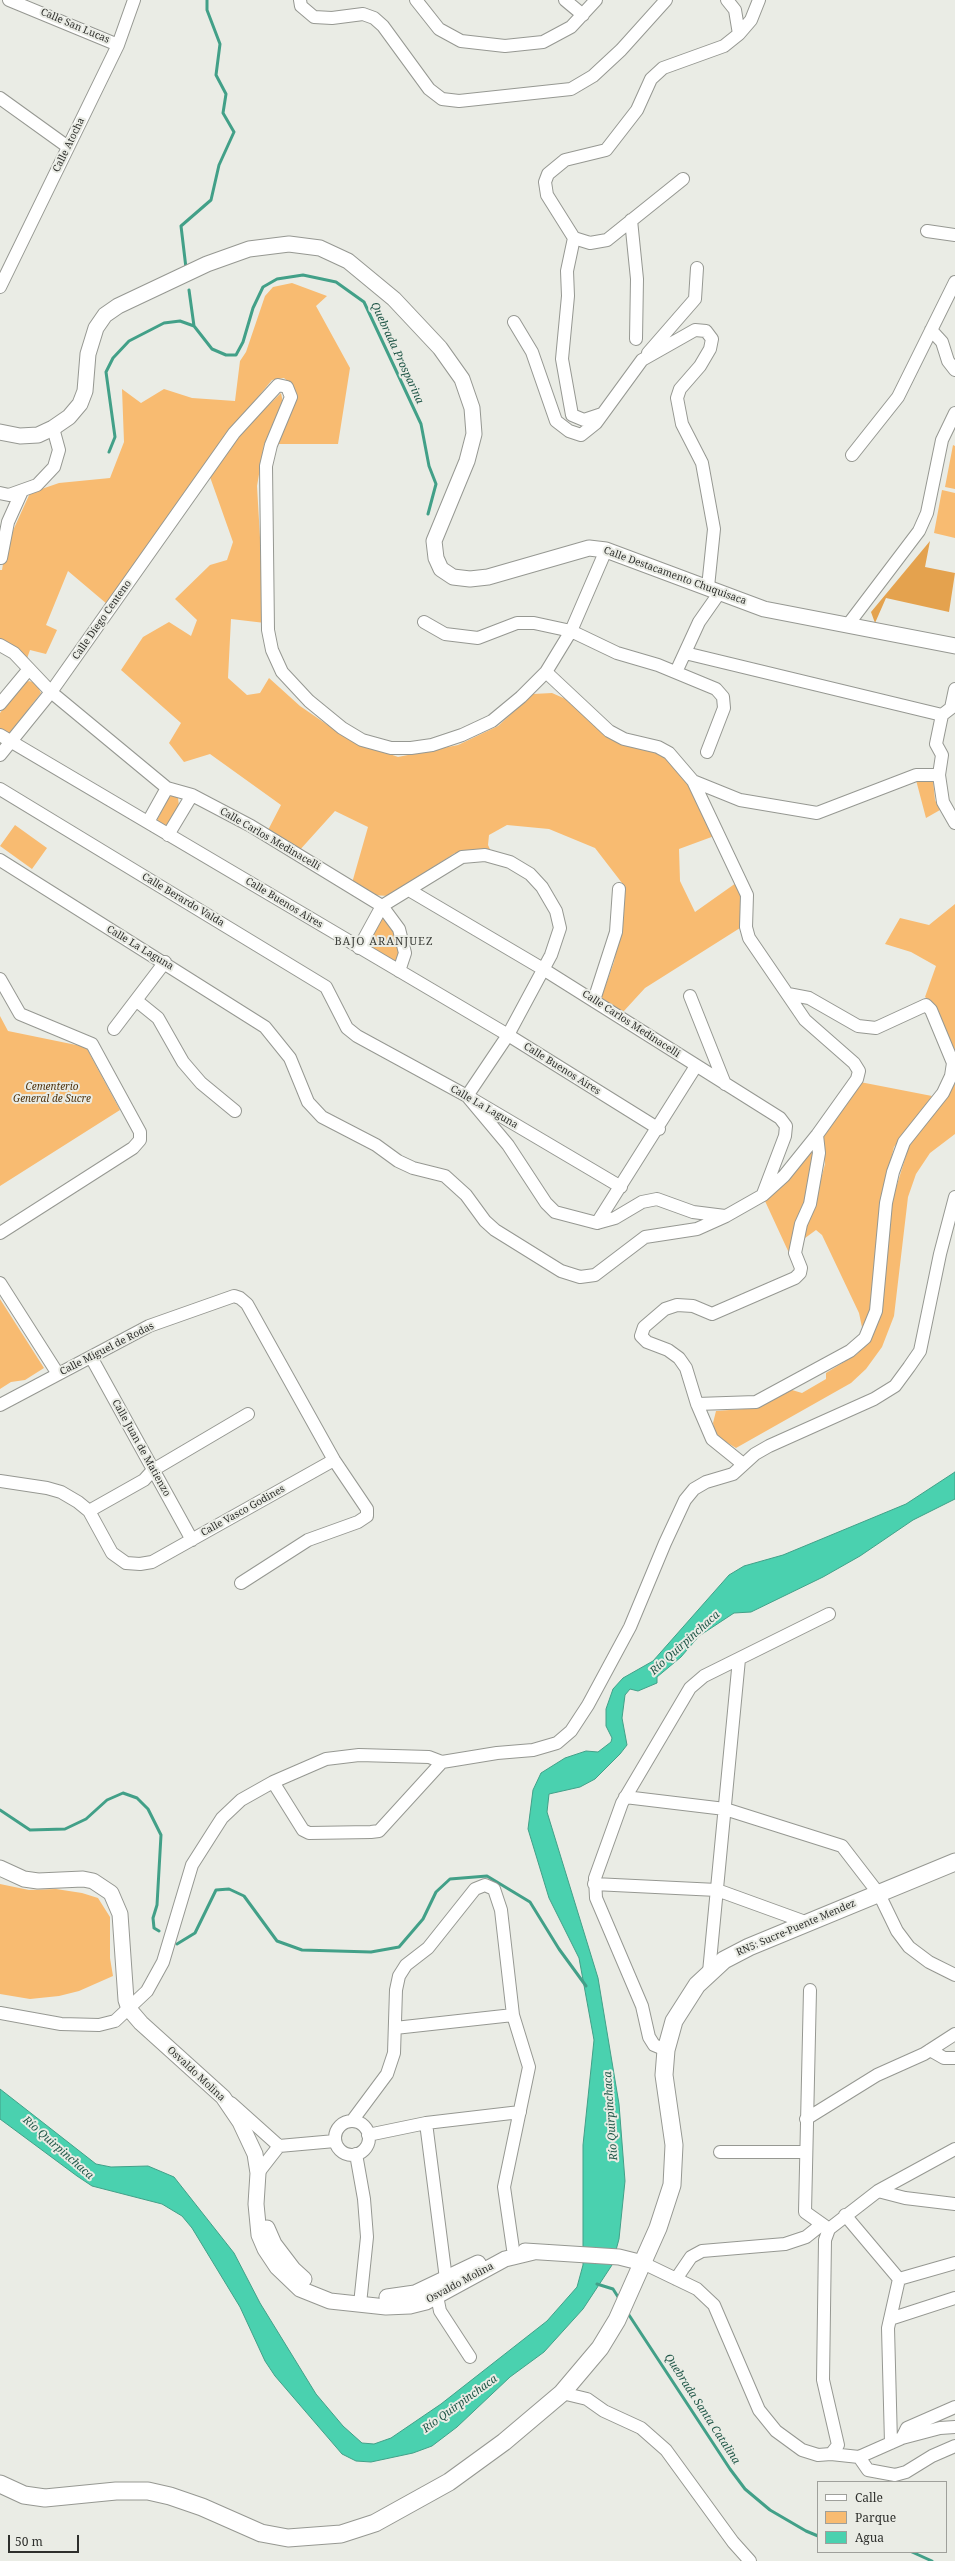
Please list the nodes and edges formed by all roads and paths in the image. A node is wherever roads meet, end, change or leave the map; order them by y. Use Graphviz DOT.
graph roads {
  1 [pos="9,0"];
  2 [pos="134,0"];
  3 [pos="300,0"];
  4 [pos="416,0"];
  5 [pos="565,0"];
  6 [pos="596,0"];
  7 [pos="666,0"];
  8 [pos="727,0"];
  9 [pos="759,0"];
  10 [pos="26,3"];
  11 [pos="583,15"];
  12 [pos="739,34"];
  13 [pos="118,45"];
  14 [pos="0,98"];
  15 [pos="68,148"];
  16 [pos="683,179"];
  17 [pos="631,220"];
  18 [pos="927,231"];
  19 [pos="955,235"];
  20 [pos="574,238"];
  21 [pos="3,268"];
  22 [pos="697,268"];
  23 [pos="955,282"];
  24 [pos="0,287"];
  25 [pos="514,322"];
  26 [pos="931,330"];
  27 [pos="636,339"];
  28 [pos="642,360"];
  29 [pos="955,370"];
  30 [pos="955,413"];
  31 [pos="602,414"];
  32 [pos="53,428"];
  33 [pos="0,432"];
  34 [pos="852,456"];
  35 [pos="22,491"];
  36 [pos="0,493"];
  37 [pos="606,550"];
  38 [pos="1,558"];
  39 [pos="714,589"];
  40 [pos="424,622"];
  41 [pos="847,626"];
  42 [pos="570,631"];
  43 [pos="0,644"];
  44 [pos="955,646"];
  45 [pos="685,653"];
  46 [pos="29,669"];
  47 [pos="546,672"];
  48 [pos="676,672"];
  49 [pos="955,689"];
  50 [pos="51,692"];
  51 [pos="0,704"];
  52 [pos="942,715"];
  53 [pos="0,735"];
  54 [pos="6,744"];
  55 [pos="707,752"];
  56 [pos="0,755"];
  57 [pos="939,775"];
  58 [pos="694,781"];
  59 [pos="167,788"];
  60 [pos="0,789"];
  61 [pos="192,795"];
  62 [pos="148,822"];
  63 [pos="955,823"];
  64 [pos="168,834"];
  65 [pos="0,860"];
  66 [pos="619,889"];
  67 [pos="409,890"];
  68 [pos="382,906"];
  69 [pos="359,948"];
  70 [pos="165,962"];
  71 [pos="543,969"];
  72 [pos="399,971"];
  73 [pos="0,979"];
  74 [pos="788,994"];
  75 [pos="690,996"];
  76 [pos="594,1000"];
  77 [pos="137,1001"];
  78 [pos="347,1028"];
  79 [pos="114,1029"];
  80 [pos="508,1035"];
  81 [pos="696,1066"];
  82 [pos="725,1084"];
  83 [pos="467,1096"];
  84 [pos="235,1111"];
  85 [pos="658,1128"];
  86 [pos="817,1135"];
  87 [pos="621,1187"];
  88 [pos="763,1194"];
  89 [pos="955,1197"];
  90 [pos="726,1216"];
  91 [pos="597,1223"];
  92 [pos="0,1232"];
  93 [pos="0,1283"];
  94 [pos="90,1357"];
  95 [pos="58,1374"];
  96 [pos="697,1404"];
  97 [pos="0,1405"];
  98 [pos="248,1414"];
  99 [pos="334,1460"];
  100 [pos="743,1464"];
  101 [pos="153,1470"];
  102 [pos="0,1481"];
  103 [pos="89,1511"];
  104 [pos="192,1540"];
  105 [pos="241,1583"];
  106 [pos="829,1614"];
  107 [pos="739,1659"];
  108 [pos="442,1762"];
  109 [pos="273,1782"];
  110 [pos="625,1797"];
  111 [pos="724,1809"];
  112 [pos="955,1862"];
  113 [pos="0,1868"];
  114 [pos="594,1884"];
  115 [pos="717,1890"];
  116 [pos="879,1894"];
  117 [pos="808,1923"];
  118 [pos="709,1972"];
  119 [pos="955,1975"];
  120 [pos="810,1990"];
  121 [pos="128,2005"];
  122 [pos="0,2013"];
  123 [pos="513,2015"];
  124 [pos="395,2028"];
  125 [pos="955,2034"];
  126 [pos="666,2050"];
  127 [pos="930,2050"];
  128 [pos="955,2058"];
  129 [pos="223,2097"];
  130 [pos="520,2112"];
  131 [pos="806,2119"];
  132 [pos="352,2121"];
  133 [pos="426,2123"];
  134 [pos="368,2135"];
  135 [pos="335,2141"];
  136 [pos="280,2146"];
  137 [pos="955,2149"];
  138 [pos="720,2152"];
  139 [pos="806,2152"];
  140 [pos="356,2154"];
  141 [pos="259,2178"];
  142 [pos="878,2191"];
  143 [pos="955,2204"];
  144 [pos="845,2215"];
  145 [pos="825,2227"];
  146 [pos="513,2249"];
  147 [pos="534,2252"];
  148 [pos="643,2263"];
  149 [pos="954,2268"];
  150 [pos="676,2278"];
  151 [pos="899,2279"];
  152 [pos="449,2283"];
  153 [pos="434,2292"];
  154 [pos="955,2298"];
  155 [pos="360,2300"];
  156 [pos="890,2318"];
  157 [pos="470,2357"];
  158 [pos="562,2393"];
  159 [pos="955,2407"];
  160 [pos="955,2427"];
  161 [pos="902,2438"];
  162 [pos="891,2443"];
  163 [pos="955,2446"];
  164 [pos="831,2454"];
  165 [pos="859,2457"];
  166 [pos="0,2484"];
  167 [pos="750,2561"];
  1 -- 10 [label="street, Calle San Lucas"];
  2 -- 13 [label="street, Calle Atocha"];
  3 -- 7 [label="street"];
  4 -- 11 [label="street"];
  5 -- 11 [label="street"];
  6 -- 11 [label="street"];
  8 -- 12 [label="street"];
  9 -- 12 [label="street"];
  10 -- 13 [label="street, Calle San Lucas"];
  12 -- 20 [label="street"];
  13 -- 15 [label="street, Calle Atocha"];
  14 -- 15 [label="street"];
  15 -- 21 [label="street, Calle Atocha"];
  16 -- 17 [label="street"];
  17 -- 20 [label="street"];
  17 -- 27 [label="street"];
  18 -- 19 [label="street"];
  20 -- 31 [label="street"];
  21 -- 24 [label="street, Calle Atocha"];
  22 -- 28 [label="street"];
  23 -- 26 [label="street"];
  25 -- 31 [label="street"];
  26 -- 29 [label="street"];
  26 -- 34 [label="street"];
  28 -- 31 [label="street"];
  28 -- 39 [label="street"];
  30 -- 41 [label="street"];
  32 -- 33 [label="main road, Calle Destacamento Chuquisaca"];
  32 -- 35 [label="street"];
  32 -- 37 [label="main road, Calle Destacamento Chuquisaca"];
  35 -- 36 [label="street"];
  35 -- 38 [label="street"];
  37 -- 39 [label="main road, Calle Destacamento Chuquisaca"];
  37 -- 42 [label="street"];
  39 -- 41 [label="main road, Calle Destacamento Chuquisaca"];
  39 -- 45 [label="street"];
  40 -- 42 [label="street"];
  41 -- 44 [label="main road, Calle Destacamento Chuquisaca"];
  42 -- 47 [label="street"];
  42 -- 48 [label="street"];
  43 -- 46 [label="street, Calle Carlos Medinacelli"];
  45 -- 48 [label="street"];
  45 -- 52 [label="street"];
  46 -- 50 [label="street, Calle Carlos Medinacelli"];
  46 -- 51 [label="street"];
  47 -- 50 [label="street, Calle Diego Centeno"];
  47 -- 58 [label="street"];
  48 -- 55 [label="street"];
  49 -- 52 [label="street"];
  50 -- 54 [label="street, Calle Diego Centeno"];
  50 -- 59 [label="street, Calle Carlos Medinacelli"];
  52 -- 57 [label="street"];
  53 -- 54 [label="street, Calle Buenos Aires"];
  54 -- 56 [label="street, Calle Diego Centeno"];
  54 -- 62 [label="street, Calle Buenos Aires"];
  57 -- 58 [label="street"];
  57 -- 63 [label="street"];
  58 -- 74 [label="street"];
  59 -- 61 [label="street, Calle Carlos Medinacelli"];
  59 -- 62 [label="street"];
  60 -- 78 [label="street, Calle Berardo Valda"];
  61 -- 64 [label="street"];
  61 -- 68 [label="street, Calle Carlos Medinacelli"];
  62 -- 64 [label="street, Calle Buenos Aires"];
  64 -- 69 [label="street, Calle Buenos Aires"];
  65 -- 70 [label="street, Calle La Laguna"];
  66 -- 76 [label="street"];
  67 -- 68 [label="street"];
  67 -- 71 [label="street, Calle Carlos Medinacelli"];
  67 -- 71 [label="street"];
  68 -- 69 [label="street"];
  68 -- 72 [label="street, Calle Carlos Medinacelli"];
  69 -- 72 [label="street, Calle Buenos Aires"];
  70 -- 77 [label="street"];
  70 -- 90 [label="street, Calle La Laguna"];
  71 -- 76 [label="street, Calle Carlos Medinacelli"];
  71 -- 80 [label="street"];
  72 -- 80 [label="street, Calle Buenos Aires"];
  73 -- 92 [label="street"];
  74 -- 86 [label="street, Calle La Laguna"];
  74 -- 96 [label="street"];
  75 -- 82 [label="street"];
  76 -- 81 [label="street, Calle Carlos Medinacelli"];
  77 -- 79 [label="street"];
  77 -- 84 [label="street"];
  78 -- 83 [label="street, Calle La Laguna"];
  80 -- 83 [label="street"];
  80 -- 85 [label="street, Calle Buenos Aires"];
  81 -- 82 [label="street, Calle Carlos Medinacelli"];
  81 -- 85 [label="street"];
  82 -- 88 [label="street, Calle Carlos Medinacelli"];
  83 -- 87 [label="street, Calle La Laguna"];
  83 -- 91 [label="street"];
  85 -- 87 [label="street"];
  86 -- 88 [label="street, Calle La Laguna"];
  86 -- 96 [label="street"];
  87 -- 91 [label="street"];
  88 -- 90 [label="street, Calle La Laguna"];
  89 -- 100 [label="street"];
  90 -- 91 [label="street"];
  93 -- 95 [label="street"];
  94 -- 95 [label="street, Calle Miguel de Rodas"];
  94 -- 99 [label="street, Calle Miguel de Rodas"];
  94 -- 101 [label="street, Calle Juan de Matienzo"];
  95 -- 97 [label="street, Calle Miguel de Rodas"];
  96 -- 100 [label="street"];
  98 -- 101 [label="street"];
  99 -- 104 [label="street, Calle Vasco Godines"];
  99 -- 105 [label="street"];
  100 -- 108 [label="street"];
  101 -- 103 [label="street"];
  101 -- 104 [label="street, Calle Juan de Matienzo"];
  102 -- 103 [label="street"];
  103 -- 104 [label="street, Calle Vasco Godines"];
  106 -- 107 [label="street"];
  107 -- 110 [label="street"];
  107 -- 111 [label="street"];
  108 -- 109 [label="street"];
  108 -- 109 [label="street"];
  109 -- 121 [label="street"];
  110 -- 111 [label="street"];
  110 -- 114 [label="street"];
  111 -- 115 [label="street"];
  111 -- 116 [label="street"];
  112 -- 116 [label="highway, RN5: Sucre-Puente Mendez"];
  113 -- 121 [label="main road"];
  114 -- 115 [label="street"];
  114 -- 126 [label="street"];
  115 -- 117 [label="street"];
  115 -- 118 [label="street"];
  116 -- 117 [label="highway, RN5: Sucre-Puente Mendez"];
  116 -- 119 [label="street"];
  117 -- 118 [label="highway, RN5: Sucre-Puente Mendez"];
  118 -- 126 [label="highway, RN5: Sucre-Puente Mendez"];
  120 -- 131 [label="street"];
  121 -- 122 [label="street"];
  121 -- 129 [label="main road, Osvaldo Molina"];
  123 -- 124 [label="street"];
  123 -- 124 [label="street"];
  123 -- 130 [label="street"];
  124 -- 132 [label="street"];
  125 -- 127 [label="street"];
  126 -- 148 [label="highway, RN5: Sucre-Puente Mendez"];
  127 -- 128 [label="street"];
  127 -- 131 [label="street"];
  129 -- 136 [label="street"];
  129 -- 141 [label="main road, Osvaldo Molina"];
  130 -- 133 [label="street"];
  130 -- 146 [label="street"];
  131 -- 139 [label="street"];
  132 -- 134 [label="street"];
  132 -- 135 [label="street"];
  133 -- 134 [label="street"];
  133 -- 152 [label="street"];
  134 -- 140 [label="street"];
  135 -- 136 [label="street"];
  135 -- 140 [label="street"];
  136 -- 141 [label="street"];
  137 -- 142 [label="street"];
  138 -- 139 [label="street"];
  139 -- 145 [label="street"];
  140 -- 155 [label="street"];
  141 -- 155 [label="main road, Osvaldo Molina"];
  142 -- 143 [label="street"];
  142 -- 144 [label="street"];
  144 -- 145 [label="street"];
  144 -- 151 [label="street"];
  145 -- 150 [label="street"];
  145 -- 164 [label="street"];
  146 -- 147 [label="main road"];
  146 -- 152 [label="main road"];
  147 -- 148 [label="main road"];
  147 -- 152 [label="main road, Osvaldo Molina"];
  148 -- 150 [label="street"];
  148 -- 158 [label="highway, RN5: Sucre-Puente Mendez"];
  149 -- 151 [label="street"];
  150 -- 164 [label="street"];
  151 -- 156 [label="street"];
  152 -- 153 [label="main road, Osvaldo Molina"];
  153 -- 155 [label="main road, Osvaldo Molina"];
  153 -- 157 [label="street"];
  154 -- 156 [label="street"];
  156 -- 162 [label="street"];
  158 -- 166 [label="highway, RN5: Sucre-Puente Mendez"];
  158 -- 167 [label="street"];
  159 -- 161 [label="street"];
  160 -- 161 [label="street"];
  161 -- 162 [label="street"];
  162 -- 165 [label="street"];
  163 -- 165 [label="street"];
  164 -- 165 [label="street"];
}
